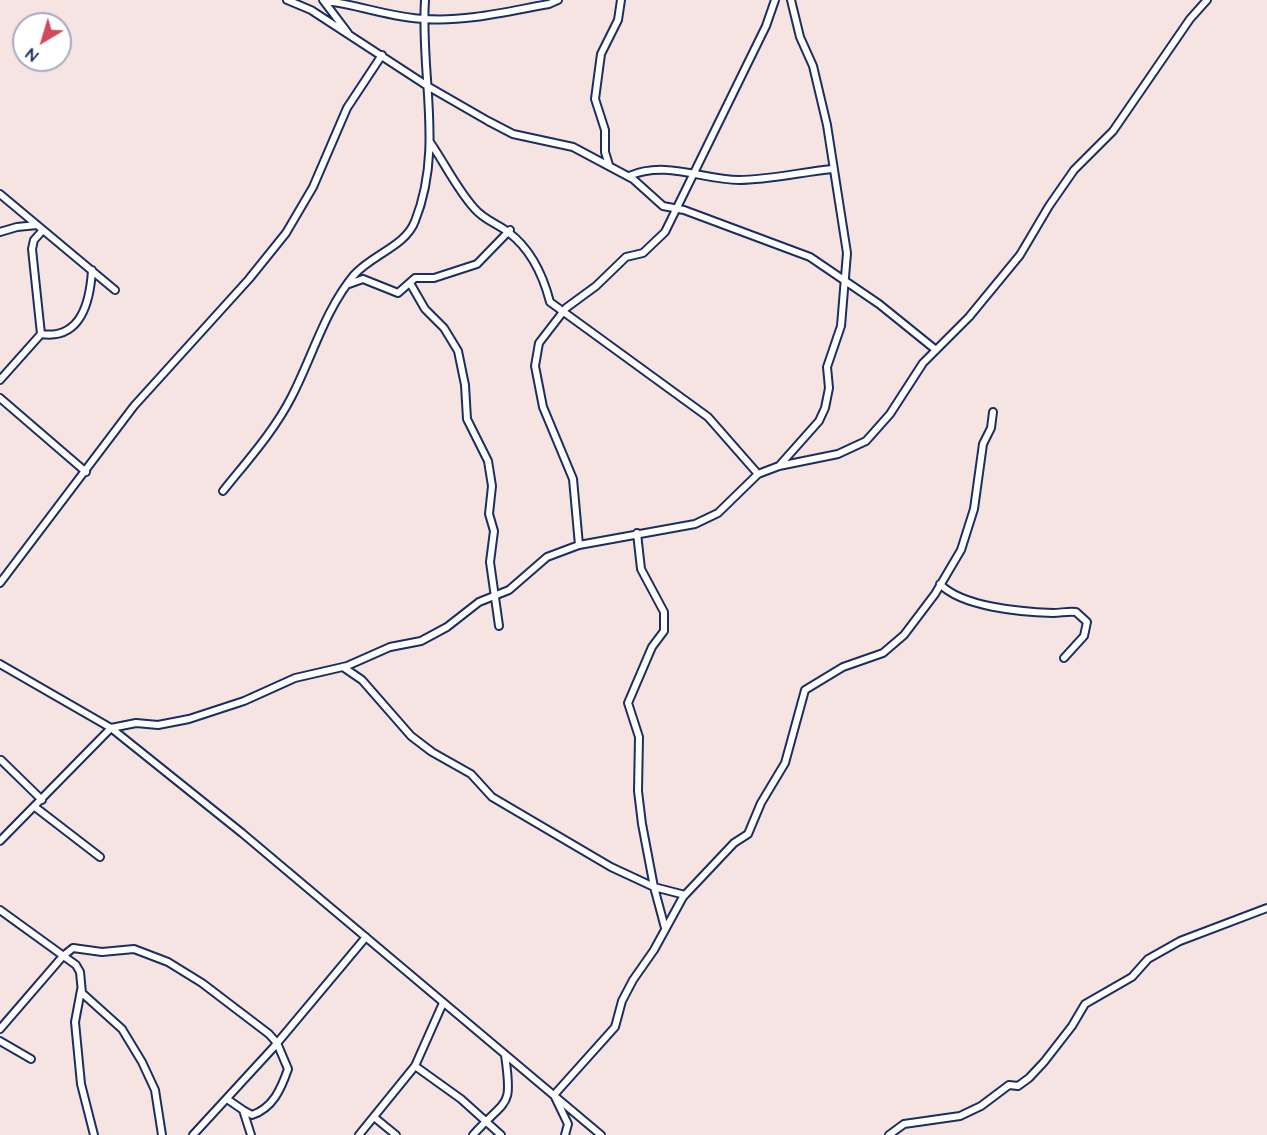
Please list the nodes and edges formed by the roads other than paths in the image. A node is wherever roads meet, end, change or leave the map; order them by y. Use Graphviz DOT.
graph roads {
  1 [pos="288,0"];
  2 [pos="425,0"];
  3 [pos="558,0"];
  4 [pos="621,0"];
  5 [pos="775,0"];
  6 [pos="791,0"];
  7 [pos="1207,0"];
  8 [pos="323,1"];
  9 [pos="424,20"];
  10 [pos="352,37"];
  11 [pos="382,55"];
  12 [pos="429,87"];
  13 [pos="430,142"];
  14 [pos="609,165"];
  15 [pos="832,169"];
  16 [pos="695,172"];
  17 [pos="629,176"];
  18 [pos="0,194"];
  19 [pos="675,209"];
  20 [pos="40,228"];
  21 [pos="509,231"];
  22 [pos="0,232"];
  23 [pos="92,270"];
  24 [pos="844,281"];
  25 [pos="410,283"];
  26 [pos="346,286"];
  27 [pos="115,290"];
  28 [pos="563,311"];
  29 [pos="41,334"];
  30 [pos="936,350"];
  31 [pos="0,380"];
  32 [pos="0,398"];
  33 [pos="993,412"];
  34 [pos="778,466"];
  35 [pos="86,472"];
  36 [pos="758,474"];
  37 [pos="223,491"];
  38 [pos="637,533"];
  39 [pos="579,545"];
  40 [pos="0,583"];
  41 [pos="940,584"];
  42 [pos="948,592"];
  43 [pos="935,594"];
  44 [pos="494,596"];
  45 [pos="499,626"];
  46 [pos="1065,658"];
  47 [pos="0,664"];
  48 [pos="342,667"];
  49 [pos="111,728"];
  50 [pos="1,760"];
  51 [pos="42,800"];
  52 [pos="35,807"];
  53 [pos="0,841"];
  54 [pos="100,857"];
  55 [pos="654,887"];
  56 [pos="685,895"];
  57 [pos="1267,908"];
  58 [pos="0,910"];
  59 [pos="665,928"];
  60 [pos="366,937"];
  61 [pos="63,956"];
  62 [pos="81,990"];
  63 [pos="443,1003"];
  64 [pos="0,1029"];
  65 [pos="0,1041"];
  66 [pos="277,1043"];
  67 [pos="505,1055"];
  68 [pos="31,1059"];
  69 [pos="415,1066"];
  70 [pos="554,1095"];
  71 [pos="227,1099"];
  72 [pos="243,1110"];
  73 [pos="374,1118"];
  74 [pos="485,1123"];
  75 [pos="196,1134"];
  76 [pos="94,1135"];
  77 [pos="162,1135"];
  78 [pos="251,1135"];
  79 [pos="359,1135"];
  80 [pos="396,1135"];
  81 [pos="473,1135"];
  82 [pos="501,1135"];
  83 [pos="565,1135"];
  84 [pos="601,1135"];
  85 [pos="889,1135"];
  1 -- 10 [label="street"];
  2 -- 9 [label="street"];
  3 -- 9 [label="street"];
  4 -- 14 [label="street"];
  5 -- 16 [label="street"];
  6 -- 15 [label="street"];
  7 -- 30 [label="street"];
  8 -- 9 [label="street"];
  8 -- 10 [label="street"];
  9 -- 12 [label="street"];
  10 -- 11 [label="street"];
  11 -- 12 [label="street"];
  11 -- 35 [label="street"];
  12 -- 13 [label="street"];
  12 -- 14 [label="street"];
  13 -- 21 [label="street"];
  13 -- 26 [label="street"];
  14 -- 17 [label="street"];
  15 -- 16 [label="street"];
  15 -- 24 [label="street"];
  16 -- 17 [label="street"];
  16 -- 19 [label="street"];
  17 -- 19 [label="street"];
  18 -- 20 [label="street"];
  19 -- 24 [label="street"];
  19 -- 28 [label="street"];
  20 -- 22 [label="street"];
  20 -- 23 [label="street"];
  20 -- 29 [label="street"];
  21 -- 25 [label="street"];
  21 -- 28 [label="street"];
  23 -- 27 [label="street"];
  23 -- 29 [label="street"];
  24 -- 30 [label="street"];
  24 -- 34 [label="street"];
  25 -- 26 [label="street"];
  25 -- 44 [label="street"];
  26 -- 37 [label="street"];
  28 -- 36 [label="street"];
  28 -- 39 [label="street"];
  29 -- 31 [label="street"];
  30 -- 34 [label="street"];
  32 -- 35 [label="street"];
  33 -- 41 [label="street"];
  34 -- 36 [label="street"];
  35 -- 40 [label="street"];
  36 -- 38 [label="street"];
  38 -- 39 [label="street"];
  38 -- 55 [label="street"];
  39 -- 44 [label="street"];
  41 -- 42 [label="street"];
  41 -- 43 [label="street"];
  42 -- 43 [label="street"];
  42 -- 46 [label="street"];
  43 -- 56 [label="street"];
  44 -- 45 [label="street"];
  44 -- 48 [label="street"];
  47 -- 49 [label="street"];
  48 -- 49 [label="street"];
  48 -- 55 [label="street"];
  49 -- 51 [label="street"];
  49 -- 60 [label="street"];
  50 -- 51 [label="street"];
  51 -- 52 [label="street"];
  52 -- 53 [label="street"];
  52 -- 54 [label="street"];
  55 -- 56 [label="street"];
  55 -- 59 [label="street"];
  56 -- 59 [label="street"];
  57 -- 85 [label="street"];
  58 -- 61 [label="street"];
  59 -- 70 [label="street"];
  60 -- 63 [label="street"];
  60 -- 66 [label="street"];
  61 -- 62 [label="street"];
  61 -- 64 [label="street"];
  61 -- 66 [label="street"];
  62 -- 76 [label="street"];
  62 -- 77 [label="street"];
  63 -- 67 [label="street"];
  63 -- 69 [label="street"];
  65 -- 68 [label="street"];
  66 -- 71 [label="street"];
  66 -- 72 [label="street"];
  67 -- 70 [label="street"];
  67 -- 74 [label="street"];
  69 -- 73 [label="street"];
  69 -- 74 [label="street"];
  70 -- 83 [label="street"];
  70 -- 84 [label="street"];
  71 -- 72 [label="street"];
  71 -- 75 [label="street"];
  72 -- 78 [label="street"];
  73 -- 79 [label="street"];
  73 -- 80 [label="street"];
  74 -- 81 [label="street"];
  74 -- 82 [label="street"];
}
